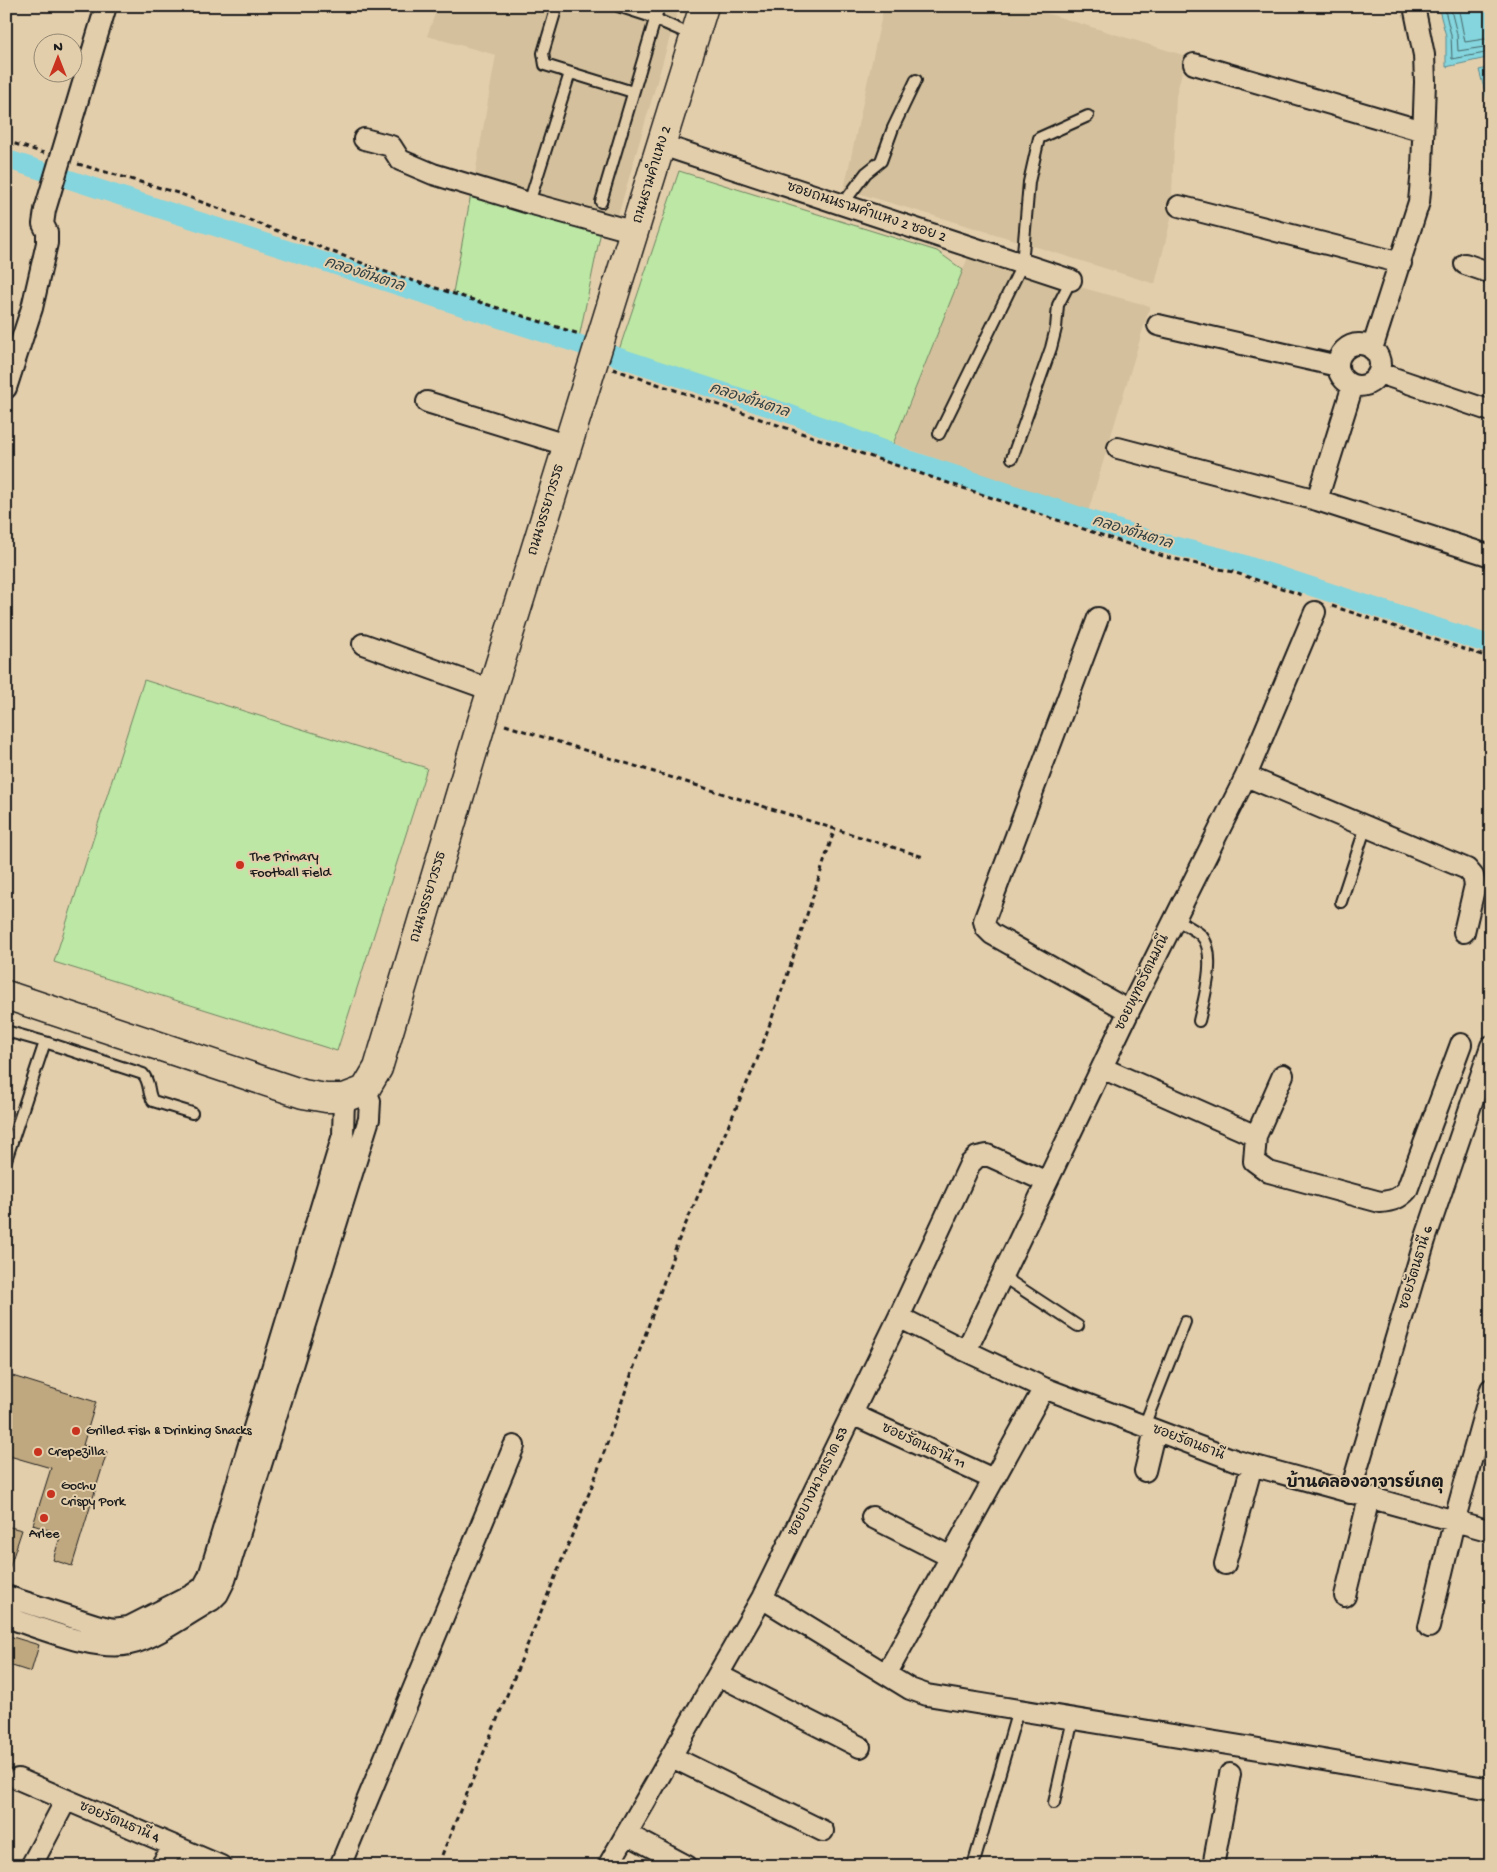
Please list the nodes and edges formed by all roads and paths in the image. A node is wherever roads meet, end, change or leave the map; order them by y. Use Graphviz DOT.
graph roads {
  1 [pos="106,6"];
  2 [pos="557,6"];
  3 [pos="618,6"];
  4 [pos="659,6"];
  5 [pos="704,6"];
  6 [pos="1414,6"];
  7 [pos="656,19"];
  8 [pos="695,37"];
  9 [pos="1194,64"];
  10 [pos="570,73"];
  11 [pos="916,80"];
  12 [pos="634,92"];
  13 [pos="1088,116"];
  14 [pos="1423,131"];
  15 [pos="364,139"];
  16 [pos="6,141"];
  17 [pos="662,145"];
  18 [pos="61,158"];
  19 [pos="601,202"];
  20 [pos="529,203"];
  21 [pos="842,205"];
  22 [pos="1179,206"];
  23 [pos="635,232"];
  24 [pos="1401,263"];
  25 [pos="1022,264"];
  26 [pos="1464,264"];
  27 [pos="1491,273"];
  28 [pos="1071,280"];
  29 [pos="1158,325"];
  30 [pos="1372,349"];
  31 [pos="597,351"];
  32 [pos="1338,366"];
  33 [pos="1379,373"];
  34 [pos="1354,385"];
  35 [pos="6,388"];
  36 [pos="427,402"];
  37 [pos="1491,411"];
  38 [pos="939,434"];
  39 [pos="566,445"];
  40 [pos="1118,448"];
  41 [pos="1012,458"];
  42 [pos="1317,500"];
  43 [pos="1491,556"];
  44 [pos="1318,605"];
  45 [pos="1098,618"];
  46 [pos="364,644"];
  47 [pos="1491,658"];
  48 [pos="491,690"];
  49 [pos="482,718"];
  50 [pos="1246,776"];
  51 [pos="1366,826"];
  52 [pos="835,828"];
  53 [pos="924,857"];
  54 [pos="1341,902"];
  55 [pos="1175,919"];
  56 [pos="1464,932"];
  57 [pos="6,995"];
  58 [pos="1129,1011"];
  59 [pos="1199,1021"];
  60 [pos="6,1031"];
  61 [pos="45,1042"];
  62 [pos="1461,1044"];
  63 [pos="1491,1046"];
  64 [pos="1102,1068"];
  65 [pos="1283,1075"];
  66 [pos="354,1094"];
  67 [pos="192,1113"];
  68 [pos="1256,1136"];
  69 [pos="6,1160"];
  70 [pos="1047,1182"];
  71 [pos="1002,1276"];
  72 [pos="899,1317"];
  73 [pos="1185,1322"];
  74 [pos="1078,1326"];
  75 [pos="966,1352"];
  76 [pos="1044,1388"];
  77 [pos="1491,1389"];
  78 [pos="852,1414"];
  79 [pos="1150,1428"];
  80 [pos="514,1446"];
  81 [pos="1252,1465"];
  82 [pos="1145,1470"];
  83 [pos="993,1479"];
  84 [pos="1359,1496"];
  85 [pos="872,1517"];
  86 [pos="1454,1522"];
  87 [pos="1491,1532"];
  88 [pos="951,1556"];
  89 [pos="1225,1564"];
  90 [pos="6,1596"];
  91 [pos="1345,1596"];
  92 [pos="762,1598"];
  93 [pos="6,1617"];
  94 [pos="69,1626"];
  95 [pos="1429,1627"];
  96 [pos="887,1674"];
  97 [pos="718,1675"];
  98 [pos="1018,1710"];
  99 [pos="1073,1719"];
  100 [pos="860,1747"];
  101 [pos="672,1757"];
  102 [pos="1230,1774"];
  103 [pos="18,1779"];
  104 [pos="1491,1789"];
  105 [pos="66,1800"];
  106 [pos="1054,1803"];
  107 [pos="823,1831"];
  108 [pos="627,1834"];
  109 [pos="174,1846"];
  110 [pos="442,1855"];
  111 [pos="30,1866"];
  112 [pos="161,1866"];
  113 [pos="221,1866"];
  114 [pos="340,1866"];
  115 [pos="608,1866"];
  116 [pos="687,1866"];
  117 [pos="973,1866"];
  118 [pos="1213,1866"];
  1 -- 18 [label="street"];
  2 -- 10 [label="lane"];
  3 -- 7 [label="lane"];
  4 -- 7 [label="lane"];
  5 -- 8 [label="main road, ถนนรามคำแหง 2"];
  6 -- 14 [label="street"];
  7 -- 8 [label="lane"];
  7 -- 12 [label="lane"];
  8 -- 17 [label="main road, ถนนรามคำแหง 2"];
  9 -- 14 [label="street"];
  10 -- 12 [label="lane"];
  10 -- 20 [label="lane"];
  11 -- 21 [label="lane"];
  12 -- 19 [label="lane"];
  13 -- 25 [label="lane"];
  14 -- 24 [label="street"];
  15 -- 20 [label="street"];
  16 -- 18 [label="path"];
  17 -- 21 [label="street, ซอยถนนรามคำแหง 2 ซอย 2"];
  17 -- 23 [label="main road, ถนนรามคำแหง 2"];
  18 -- 31 [label="path"];
  18 -- 35 [label="street"];
  20 -- 23 [label="street"];
  21 -- 25 [label="street, ซอยถนนรามคำแหง 2 ซอย 2"];
  22 -- 24 [label="street"];
  23 -- 31 [label="main road, ถนนรามคำแหง 2"];
  24 -- 30 [label="street"];
  25 -- 28 [label="street, ซอยถนนรามคำแหง 2 ซอย 2"];
  25 -- 38 [label="lane"];
  26 -- 27 [label="street"];
  28 -- 41 [label="lane"];
  29 -- 32 [label="street"];
  30 -- 32 [label="street"];
  30 -- 33 [label="street"];
  31 -- 39 [label="main road, ถนนจรรยาวรรธ"];
  31 -- 44 [label="path"];
  32 -- 34 [label="street"];
  33 -- 34 [label="street"];
  33 -- 37 [label="street"];
  34 -- 42 [label="street"];
  36 -- 39 [label="street"];
  39 -- 48 [label="main road, ถนนจรรยาวรรธ"];
  40 -- 42 [label="street"];
  42 -- 43 [label="street"];
  44 -- 47 [label="path"];
  44 -- 50 [label="street, ซอยพุทธรัตนมณี"];
  45 -- 58 [label="street"];
  46 -- 48 [label="street"];
  48 -- 49 [label="main road, ถนนจรรยาวรรธ"];
  49 -- 52 [label="path"];
  49 -- 66 [label="main road, ถนนจรรยาวรรธ"];
  50 -- 51 [label="street"];
  50 -- 55 [label="street, ซอยพุทธรัตนมณี"];
  51 -- 54 [label="lane"];
  51 -- 56 [label="street"];
  52 -- 53 [label="path"];
  52 -- 110 [label="path"];
  55 -- 58 [label="street, ซอยพุทธรัตนมณี"];
  55 -- 59 [label="lane"];
  57 -- 66 [label="main road"];
  58 -- 64 [label="street, ซอยพุทธรัตนมณี"];
  60 -- 61 [label="lane"];
  61 -- 67 [label="lane"];
  61 -- 69 [label="lane"];
  62 -- 68 [label="street"];
  63 -- 84 [label="street, ซอยรัตนธานี 6"];
  64 -- 68 [label="street"];
  64 -- 70 [label="street, ซอยพุทธรัตนมณี"];
  65 -- 68 [label="street"];
  66 -- 94 [label="street"];
  70 -- 71 [label="street, ซอยพุทธรัตนมณี"];
  70 -- 72 [label="street, ซอยบางนา-ตราด 53"];
  71 -- 74 [label="lane"];
  71 -- 75 [label="street, ซอยพุทธรัตนมณี"];
  72 -- 75 [label="street, ซอยรัตนธานี"];
  72 -- 78 [label="street, ซอยบางนา-ตราด 53"];
  73 -- 79 [label="lane"];
  75 -- 76 [label="street, ซอยรัตนธานี"];
  76 -- 79 [label="street, ซอยรัตนธานี"];
  76 -- 83 [label="street"];
  77 -- 86 [label="street"];
  78 -- 83 [label="street, ซอยรัตนธานี 11"];
  78 -- 92 [label="street, ซอยบางนา-ตราด 53"];
  79 -- 81 [label="street, ซอยรัตนธานี"];
  79 -- 82 [label="street"];
  80 -- 114 [label="street"];
  81 -- 84 [label="street, ซอยรัตนธานี"];
  81 -- 89 [label="street"];
  83 -- 88 [label="street"];
  84 -- 86 [label="street, ซอยรัตนธานี"];
  84 -- 91 [label="street, ซอยรัตนธานี 6"];
  85 -- 88 [label="street"];
  86 -- 87 [label="street, ซอยรัตนธานี"];
  86 -- 95 [label="street"];
  88 -- 96 [label="street"];
  90 -- 94 [label="street"];
  92 -- 96 [label="street"];
  92 -- 97 [label="street, ซอยบางนา-ตราด 53"];
  93 -- 94 [label="street"];
  96 -- 98 [label="street"];
  97 -- 100 [label="street"];
  97 -- 101 [label="street, ซอยบางนา-ตราด 53"];
  98 -- 99 [label="street"];
  98 -- 117 [label="lane"];
  99 -- 104 [label="street"];
  99 -- 106 [label="lane"];
  101 -- 107 [label="street"];
  101 -- 108 [label="street, ซอยบางนา-ตราด 53"];
  102 -- 118 [label="street"];
  103 -- 105 [label="street, ซอยรัตนธานี 4"];
  105 -- 109 [label="street, ซอยรัตนธานี 4"];
  105 -- 111 [label="street"];
  108 -- 115 [label="street, ซอยบางนา-ตราด 53"];
  108 -- 116 [label="street"];
  109 -- 112 [label="street"];
  109 -- 113 [label="street, ซอยรัตนธานี 4"];
}
